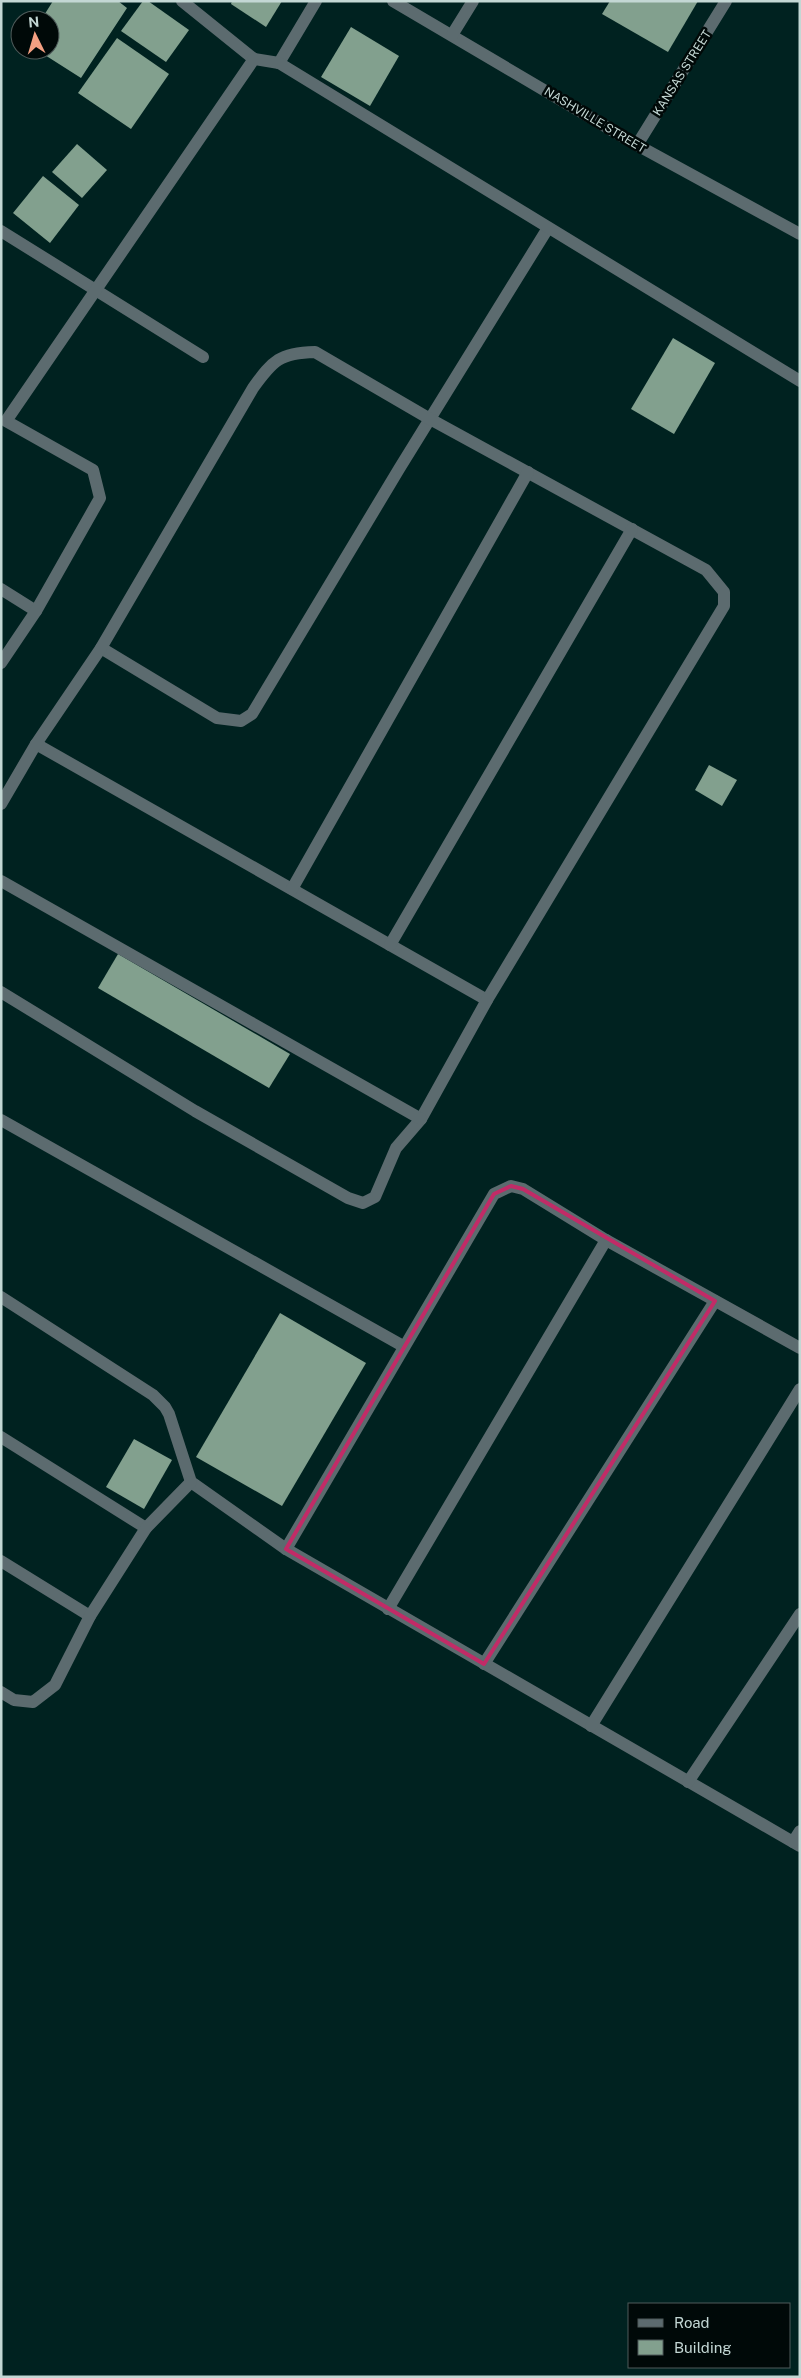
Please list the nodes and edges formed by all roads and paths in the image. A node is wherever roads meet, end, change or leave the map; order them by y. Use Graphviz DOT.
graph roads {
  1 [pos="182,1"];
  2 [pos="316,1"];
  3 [pos="393,1"];
  4 [pos="473,1"];
  5 [pos="726,1"];
  6 [pos="452,35"];
  7 [pos="254,59"];
  8 [pos="279,63"];
  9 [pos="637,145"];
  10 [pos="548,228"];
  11 [pos="1,231"];
  12 [pos="800,234"];
  13 [pos="96,290"];
  14 [pos="203,357"];
  15 [pos="800,381"];
  16 [pos="430,418"];
  17 [pos="4,420"];
  18 [pos="528,472"];
  19 [pos="632,529"];
  20 [pos="1,590"];
  21 [pos="36,611"];
  22 [pos="101,648"];
  23 [pos="1,663"];
  24 [pos="36,744"];
  25 [pos="1,804"];
  26 [pos="1,881"];
  27 [pos="292,889"];
  28 [pos="390,944"];
  29 [pos="1,992"];
  30 [pos="487,1000"];
  31 [pos="421,1119"];
  32 [pos="1,1120"];
  33 [pos="606,1240"];
  34 [pos="1,1297"];
  35 [pos="715,1301"];
  36 [pos="403,1346"];
  37 [pos="800,1348"];
  38 [pos="800,1389"];
  39 [pos="1,1437"];
  40 [pos="191,1482"];
  41 [pos="146,1528"];
  42 [pos="286,1549"];
  43 [pos="1,1561"];
  44 [pos="388,1609"];
  45 [pos="800,1614"];
  46 [pos="90,1616"];
  47 [pos="484,1664"];
  48 [pos="1,1692"];
  49 [pos="591,1726"];
  50 [pos="688,1782"];
  51 [pos="800,1830"];
  52 [pos="796,1844"];
  1 -- 7 [label="street"];
  2 -- 8 [label="street"];
  3 -- 6 [label="street, NASHVILLE STREET"];
  4 -- 6 [label="street"];
  5 -- 9 [label="street, KANSAS STREET"];
  6 -- 9 [label="street, NASHVILLE STREET"];
  7 -- 8 [label="street"];
  7 -- 13 [label="street"];
  8 -- 10 [label="street"];
  9 -- 12 [label="street, NASHVILLE STREET"];
  10 -- 15 [label="street"];
  10 -- 16 [label="street"];
  11 -- 13 [label="street"];
  13 -- 14 [label="street"];
  13 -- 17 [label="street"];
  16 -- 18 [label="street"];
  16 -- 22 [label="street"];
  16 -- 22 [label="street"];
  17 -- 21 [label="street"];
  18 -- 19 [label="street"];
  18 -- 27 [label="street"];
  19 -- 28 [label="street"];
  19 -- 30 [label="street"];
  20 -- 21 [label="street"];
  21 -- 23 [label="street"];
  22 -- 24 [label="street"];
  24 -- 25 [label="street"];
  24 -- 27 [label="street"];
  26 -- 31 [label="street"];
  27 -- 28 [label="street"];
  28 -- 30 [label="street"];
  29 -- 31 [label="street"];
  30 -- 31 [label="street"];
  32 -- 36 [label="street"];
  33 -- 35 [label="street"];
  33 -- 36 [label="street"];
  33 -- 44 [label="street"];
  34 -- 40 [label="street"];
  35 -- 37 [label="street"];
  35 -- 47 [label="street"];
  36 -- 42 [label="street"];
  38 -- 49 [label="street"];
  39 -- 41 [label="street"];
  40 -- 41 [label="street"];
  40 -- 42 [label="street"];
  41 -- 46 [label="street"];
  42 -- 44 [label="street"];
  43 -- 46 [label="street"];
  44 -- 47 [label="street"];
  45 -- 50 [label="street"];
  46 -- 48 [label="street"];
  47 -- 49 [label="street"];
  49 -- 50 [label="street"];
  50 -- 52 [label="street"];
  51 -- 52 [label="street"];
}
